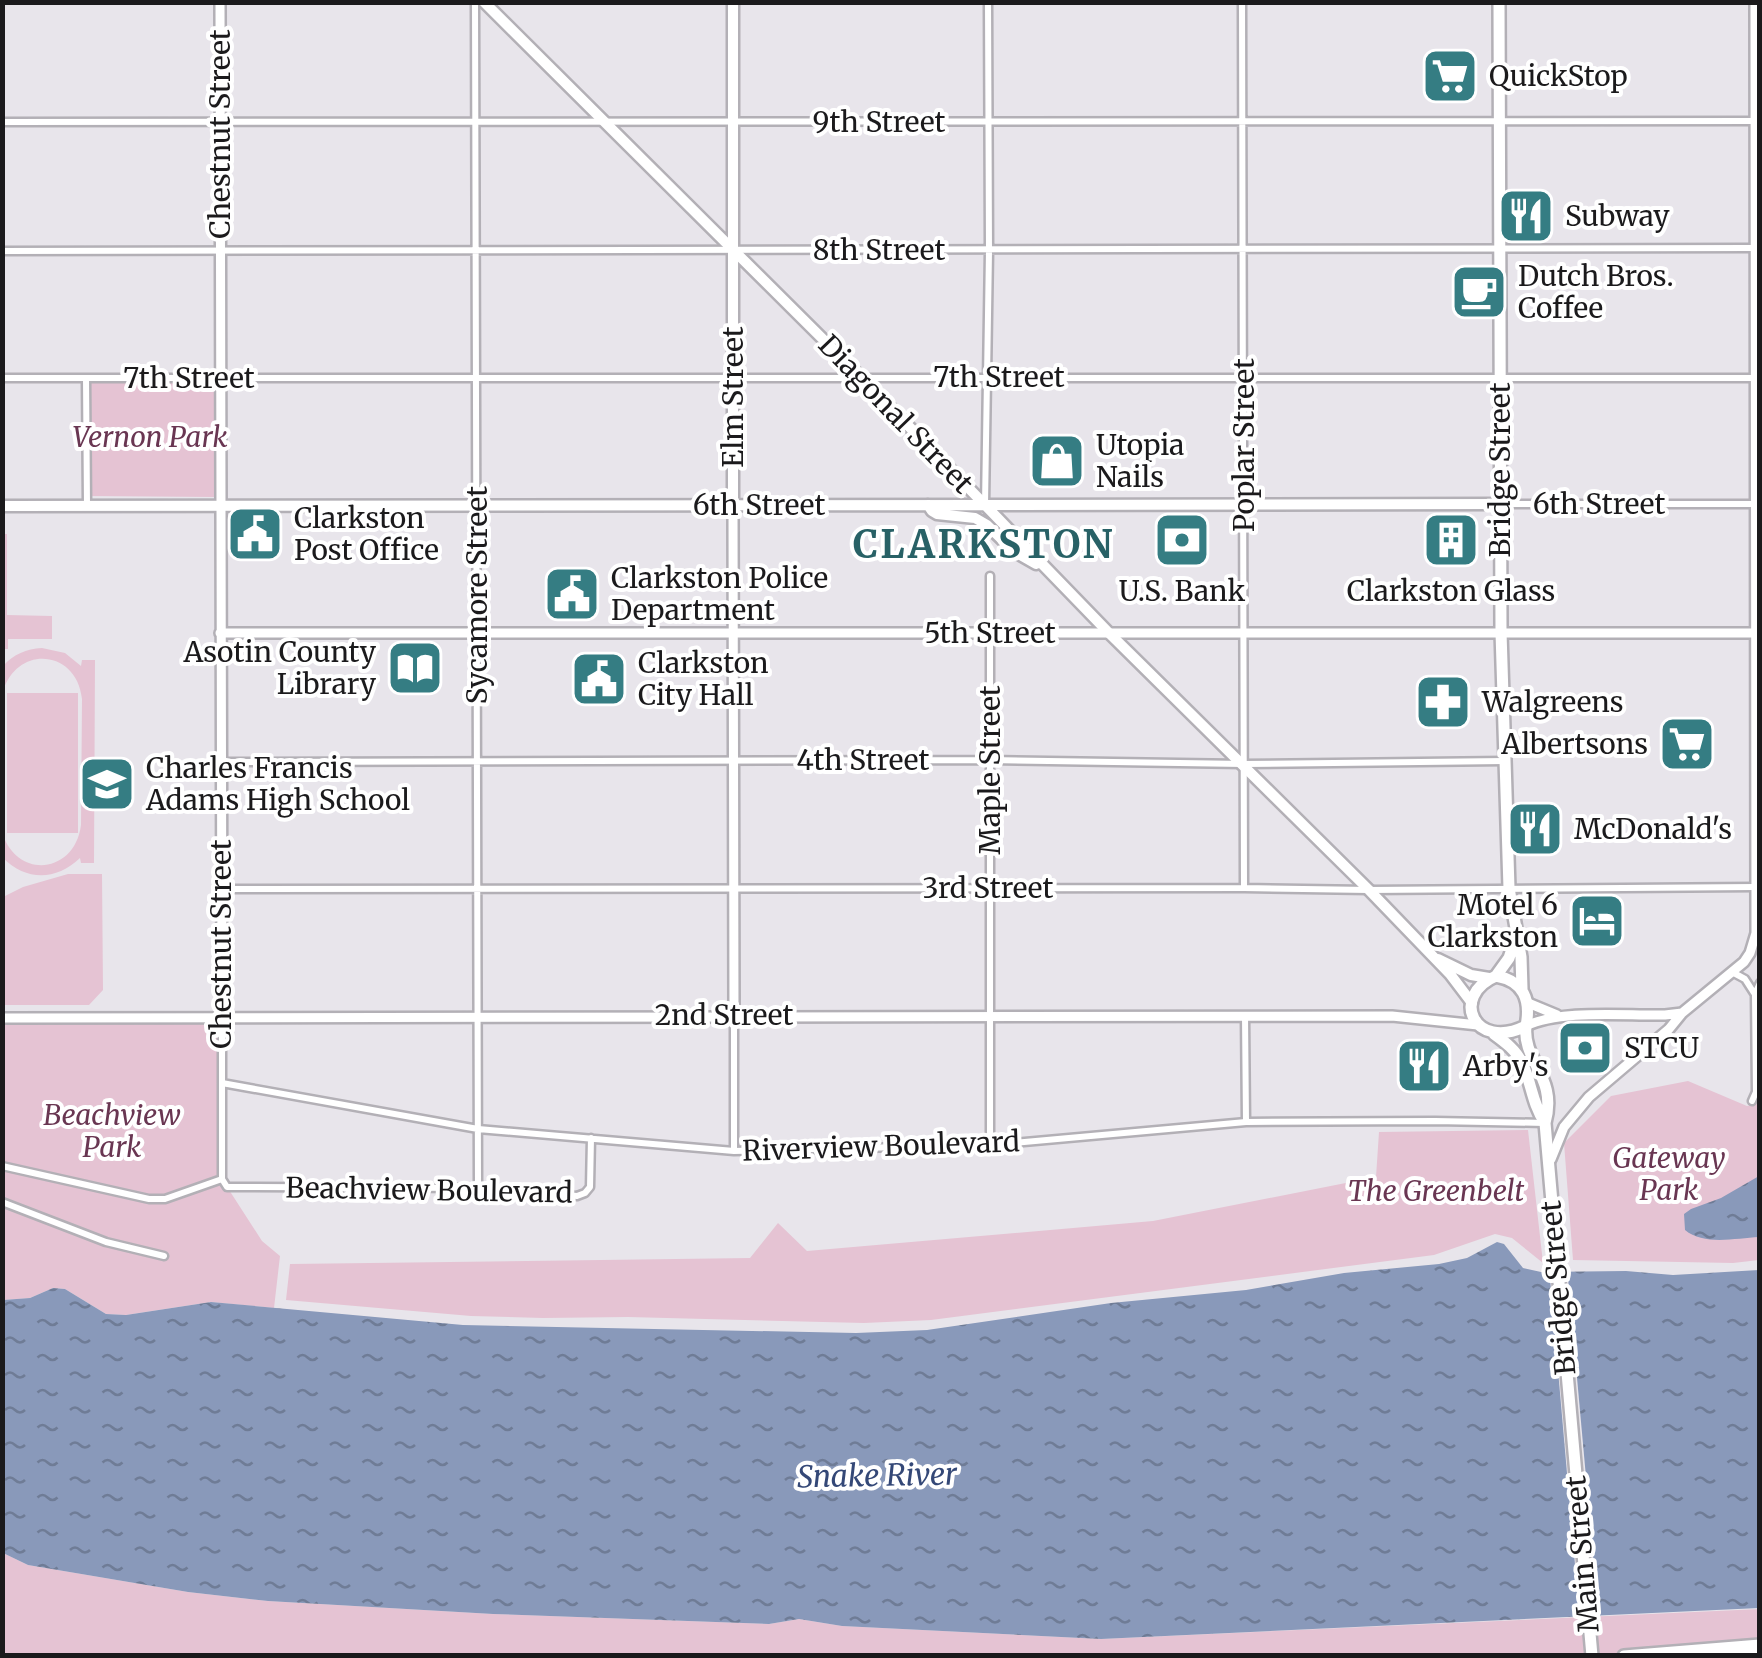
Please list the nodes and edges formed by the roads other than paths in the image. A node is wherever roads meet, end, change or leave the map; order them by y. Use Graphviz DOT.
graph roads {
  1 [pos="220,2"];
  2 [pos="475,2"];
  3 [pos="484,2"];
  4 [pos="732,2"];
  5 [pos="988,2"];
  6 [pos="1242,2"];
  7 [pos="1499,2"];
  8 [pos="1755,2"];
  9 [pos="988,121"];
  10 [pos="1243,121"];
  11 [pos="1755,121"];
  12 [pos="2,122"];
  13 [pos="220,122"];
  14 [pos="732,122"];
  15 [pos="1500,122"];
  16 [pos="477,123"];
  17 [pos="605,123"];
  18 [pos="1755,248"];
  19 [pos="732,249"];
  20 [pos="1499,249"];
  21 [pos="1242,250"];
  22 [pos="2,251"];
  23 [pos="221,251"];
  24 [pos="477,251"];
  25 [pos="988,251"];
  26 [pos="1244,376"];
  27 [pos="987,377"];
  28 [pos="2,378"];
  29 [pos="86,378"];
  30 [pos="221,378"];
  31 [pos="477,378"];
  32 [pos="733,378"];
  33 [pos="862,378"];
  34 [pos="1500,378"];
  35 [pos="1756,378"];
  36 [pos="734,504"];
  37 [pos="1244,504"];
  38 [pos="1500,504"];
  39 [pos="1755,504"];
  40 [pos="928,505"];
  41 [pos="985,505"];
  42 [pos="2,506"];
  43 [pos="86,506"];
  44 [pos="221,506"];
  45 [pos="477,506"];
  46 [pos="1049,571"];
  47 [pos="990,576"];
  48 [pos="1108,632"];
  49 [pos="1245,632"];
  50 [pos="1501,632"];
  51 [pos="220,633"];
  52 [pos="477,633"];
  53 [pos="733,633"];
  54 [pos="1758,633"];
  55 [pos="990,634"];
  56 [pos="988,760"];
  57 [pos="733,761"];
  58 [pos="1504,761"];
  59 [pos="221,762"];
  60 [pos="476,762"];
  61 [pos="1244,764"];
  62 [pos="1756,887"];
  63 [pos="734,888"];
  64 [pos="990,888"];
  65 [pos="1244,888"];
  66 [pos="1509,888"];
  67 [pos="220,889"];
  68 [pos="477,889"];
  69 [pos="1370,890"];
  70 [pos="1517,936"];
  71 [pos="1758,938"];
  72 [pos="1433,956"];
  73 [pos="1732,972"];
  74 [pos="1492,977"];
  75 [pos="1760,983"];
  76 [pos="1522,989"];
  77 [pos="1755,994"];
  78 [pos="1528,1003"];
  79 [pos="1472,1005"];
  80 [pos="1682,1012"];
  81 [pos="734,1015"];
  82 [pos="990,1015"];
  83 [pos="477,1016"];
  84 [pos="1244,1016"];
  85 [pos="1560,1016"];
  86 [pos="222,1017"];
  87 [pos="2,1018"];
  88 [pos="1445,1021"];
  89 [pos="1478,1025"];
  90 [pos="1526,1026"];
  91 [pos="1491,1033"];
  92 [pos="222,1084"];
  93 [pos="1752,1101"];
  94 [pos="1246,1122"];
  95 [pos="1544,1123"];
  96 [pos="478,1130"];
  97 [pos="591,1138"];
  98 [pos="990,1145"];
  99 [pos="734,1151"];
  100 [pos="2,1166"];
  101 [pos="1548,1166"];
  102 [pos="222,1179"];
  103 [pos="478,1188"];
  104 [pos="2,1202"];
  105 [pos="164,1256"];
  106 [pos="1573,1452"];
  107 [pos="1760,1645"];
  108 [pos="1760,1653"];
  109 [pos="1636,1655"];
  110 [pos="1592,1656"];
  111 [pos="1624,1656"];
  112 [pos="1654,1656"];
  113 [pos="1699,1656"];
  1 -- 13 [label="street, Chestnut Street"];
  2 -- 16 [label="street, Sycamore Street"];
  3 -- 17 [label="main road, Diagonal Street"];
  4 -- 14 [label="main road, Elm Street"];
  5 -- 9 [label="street"];
  6 -- 10 [label="street, Poplar Street"];
  7 -- 15 [label="highway, Bridge Street"];
  8 -- 11 [label="street"];
  9 -- 10 [label="street, 9th Street"];
  9 -- 14 [label="street, 9th Street"];
  9 -- 25 [label="street"];
  10 -- 15 [label="street, 9th Street"];
  10 -- 21 [label="street, Poplar Street"];
  11 -- 15 [label="street, 9th Street"];
  11 -- 18 [label="street"];
  12 -- 13 [label="street, 9th Street"];
  13 -- 16 [label="street, 9th Street"];
  13 -- 23 [label="street, Chestnut Street"];
  14 -- 17 [label="street, 9th Street"];
  14 -- 19 [label="main road, Elm Street"];
  15 -- 20 [label="highway, Bridge Street"];
  16 -- 17 [label="street, 9th Street"];
  16 -- 24 [label="street, Sycamore Street"];
  17 -- 19 [label="main road, Diagonal Street"];
  18 -- 20 [label="street, 8th Street"];
  18 -- 35 [label="street"];
  19 -- 24 [label="street, 8th Street"];
  19 -- 25 [label="street, 8th Street"];
  19 -- 32 [label="main road, Elm Street"];
  19 -- 33 [label="main road, Diagonal Street"];
  20 -- 21 [label="street, 8th Street"];
  20 -- 34 [label="highway, Bridge Street"];
  21 -- 25 [label="street, 8th Street"];
  21 -- 26 [label="street, Poplar Street"];
  22 -- 23 [label="street, 8th Street"];
  23 -- 24 [label="street, 8th Street"];
  23 -- 30 [label="street, Chestnut Street"];
  24 -- 31 [label="street, Sycamore Street"];
  25 -- 27 [label="street"];
  26 -- 27 [label="street, 7th Street"];
  26 -- 34 [label="street, 7th Street"];
  26 -- 37 [label="street, Poplar Street"];
  27 -- 33 [label="street, 7th Street"];
  27 -- 41 [label="street"];
  28 -- 29 [label="street, 7th Street"];
  29 -- 30 [label="street, 7th Street"];
  29 -- 43 [label="street"];
  30 -- 31 [label="street, 7th Street"];
  30 -- 44 [label="street, Chestnut Street"];
  31 -- 32 [label="street, 7th Street"];
  31 -- 45 [label="street, Sycamore Street"];
  32 -- 33 [label="street, 7th Street"];
  32 -- 36 [label="main road, Elm Street"];
  33 -- 41 [label="main road, Diagonal Street"];
  34 -- 35 [label="street, 7th Street"];
  34 -- 38 [label="highway, Bridge Street"];
  35 -- 39 [label="street"];
  36 -- 40 [label="main road, 6th Street"];
  36 -- 45 [label="main road, 6th Street"];
  36 -- 53 [label="street, Elm Street"];
  37 -- 38 [label="main road, 6th Street"];
  37 -- 41 [label="main road, 6th Street"];
  37 -- 49 [label="street, Poplar Street"];
  38 -- 39 [label="street, 6th Street"];
  38 -- 50 [label="highway, Bridge Street"];
  39 -- 54 [label="street"];
  40 -- 41 [label="main road, 6th Street"];
  40 -- 46 [label="main road"];
  41 -- 46 [label="main road, Diagonal Street"];
  42 -- 43 [label="main road, 6th Street"];
  43 -- 44 [label="main road, 6th Street"];
  44 -- 45 [label="main road, 6th Street"];
  44 -- 51 [label="street, Chestnut Street"];
  45 -- 52 [label="street, Sycamore Street"];
  46 -- 48 [label="main road, Diagonal Street"];
  47 -- 55 [label="street, Maple Street"];
  48 -- 49 [label="street, 5th Street"];
  48 -- 55 [label="street, 5th Street"];
  48 -- 61 [label="main road, Diagonal Street"];
  49 -- 50 [label="street, 5th Street"];
  49 -- 61 [label="street, Poplar Street"];
  50 -- 54 [label="street, 5th Street"];
  50 -- 58 [label="highway, Bridge Street"];
  51 -- 52 [label="street, 5th Street"];
  51 -- 59 [label="street, Chestnut Street"];
  52 -- 53 [label="street, 5th Street"];
  52 -- 60 [label="street, Sycamore Street"];
  53 -- 55 [label="street, 5th Street"];
  53 -- 57 [label="street, Elm Street"];
  54 -- 62 [label="street"];
  55 -- 56 [label="street, Maple Street"];
  56 -- 57 [label="street, 4th Street"];
  56 -- 61 [label="street, 4th Street"];
  56 -- 64 [label="street, Maple Street"];
  57 -- 60 [label="street, 4th Street"];
  57 -- 63 [label="street, Elm Street"];
  58 -- 61 [label="street, 4th Street"];
  58 -- 66 [label="highway, Bridge Street"];
  59 -- 60 [label="street, 4th Street"];
  59 -- 67 [label="street, Chestnut Street"];
  60 -- 68 [label="street, Sycamore Street"];
  61 -- 65 [label="street, Poplar Street"];
  61 -- 69 [label="main road, Diagonal Street"];
  62 -- 66 [label="street, 3rd Street"];
  62 -- 71 [label="street"];
  63 -- 64 [label="street, 3rd Street"];
  63 -- 68 [label="street, 3rd Street"];
  63 -- 81 [label="street, Elm Street"];
  64 -- 65 [label="street, 3rd Street"];
  64 -- 82 [label="street, Maple Street"];
  65 -- 69 [label="street, 3rd Street"];
  66 -- 69 [label="street, 3rd Street"];
  66 -- 70 [label="highway, Bridge Street"];
  67 -- 68 [label="street, 3rd Street"];
  67 -- 86 [label="street, Chestnut Street"];
  68 -- 83 [label="street, Sycamore Street"];
  69 -- 72 [label="main road, Diagonal Street"];
  70 -- 74 [label="highway"];
  70 -- 76 [label="highway, Bridge Street"];
  71 -- 73 [label="street"];
  72 -- 74 [label="main road, Diagonal Street"];
  72 -- 79 [label="main road, Diagonal Street"];
  73 -- 77 [label="street"];
  73 -- 80 [label="street"];
  74 -- 76 [label="highway"];
  74 -- 79 [label="highway"];
  75 -- 77 [label="street"];
  76 -- 78 [label="highway"];
  77 -- 93 [label="street"];
  78 -- 85 [label="street"];
  78 -- 90 [label="highway"];
  79 -- 88 [label="street"];
  79 -- 89 [label="highway"];
  80 -- 85 [label="street"];
  80 -- 101 [label="street"];
  81 -- 82 [label="street, 2nd Street"];
  81 -- 83 [label="street, 2nd Street"];
  81 -- 99 [label="street, Elm Street"];
  82 -- 84 [label="street, 2nd Street"];
  82 -- 98 [label="street, Maple Street"];
  83 -- 86 [label="street, 2nd Street"];
  83 -- 96 [label="street, Sycamore Street"];
  84 -- 88 [label="street, 2nd Street"];
  84 -- 94 [label="street"];
  85 -- 90 [label="street"];
  86 -- 87 [label="street, 2nd Street"];
  86 -- 92 [label="street, Chestnut Street"];
  88 -- 89 [label="street, 2nd Street"];
  89 -- 91 [label="highway"];
  90 -- 91 [label="highway"];
  90 -- 95 [label="highway, Bridge Street"];
  91 -- 95 [label="highway, Bridge Street"];
  92 -- 96 [label="street, Riverview Boulevard"];
  92 -- 102 [label="street, Chestnut Street"];
  94 -- 95 [label="street, Riverview Boulevard"];
  94 -- 98 [label="street, Riverview Boulevard"];
  95 -- 101 [label="highway, Bridge Street"];
  96 -- 97 [label="street, Riverview Boulevard"];
  96 -- 103 [label="street, Sycamore Street"];
  97 -- 99 [label="street, Riverview Boulevard"];
  97 -- 103 [label="street, Beachview Boulevard"];
  98 -- 99 [label="street, Riverview Boulevard"];
  100 -- 102 [label="street"];
  101 -- 106 [label="highway, Bridge Street"];
  102 -- 103 [label="street, Beachview Boulevard"];
  104 -- 105 [label="street"];
  106 -- 110 [label="highway, Main Street"];
  107 -- 109 [label="highway"];
  108 -- 113 [label="highway"];
  109 -- 111 [label="highway"];
  109 -- 112 [label="highway"];
}
